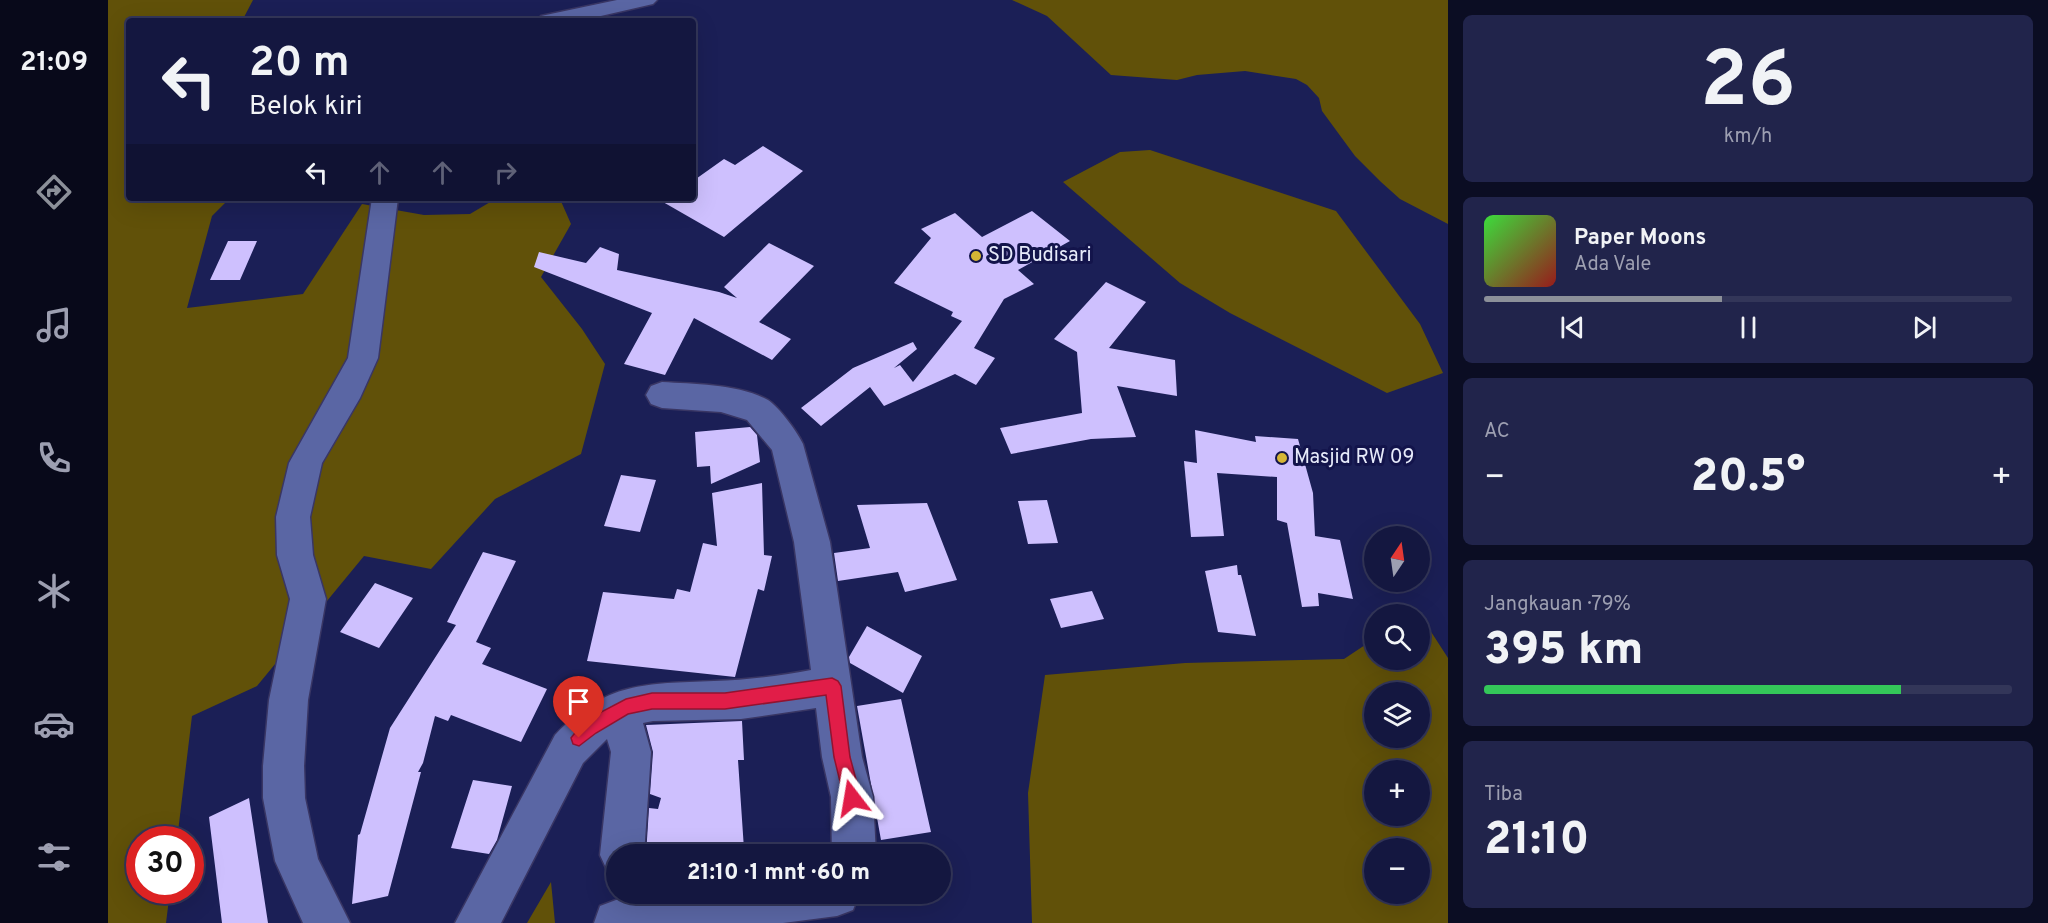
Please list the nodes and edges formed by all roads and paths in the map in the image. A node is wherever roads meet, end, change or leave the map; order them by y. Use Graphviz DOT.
graph roads {
  1 [pos="646,0"];
  2 [pos="563,18"];
  3 [pos="385,201"];
  4 [pos="662,395"];
  5 [pos="832,686"];
  6 [pos="612,716"];
  7 [pos="623,844"];
  8 [pos="854,844"];
  9 [pos="721,904"];
  10 [pos="617,913"];
  11 [pos="328,923"];
  12 [pos="477,923"];
  1 -- 2 [label="street"];
  3 -- 11 [label="street"];
  4 -- 5 [label="street"];
  5 -- 6 [label="street"];
  5 -- 8 [label="street"];
  6 -- 7 [label="street"];
  6 -- 12 [label="street"];
  9 -- 10 [label="street"];
}
